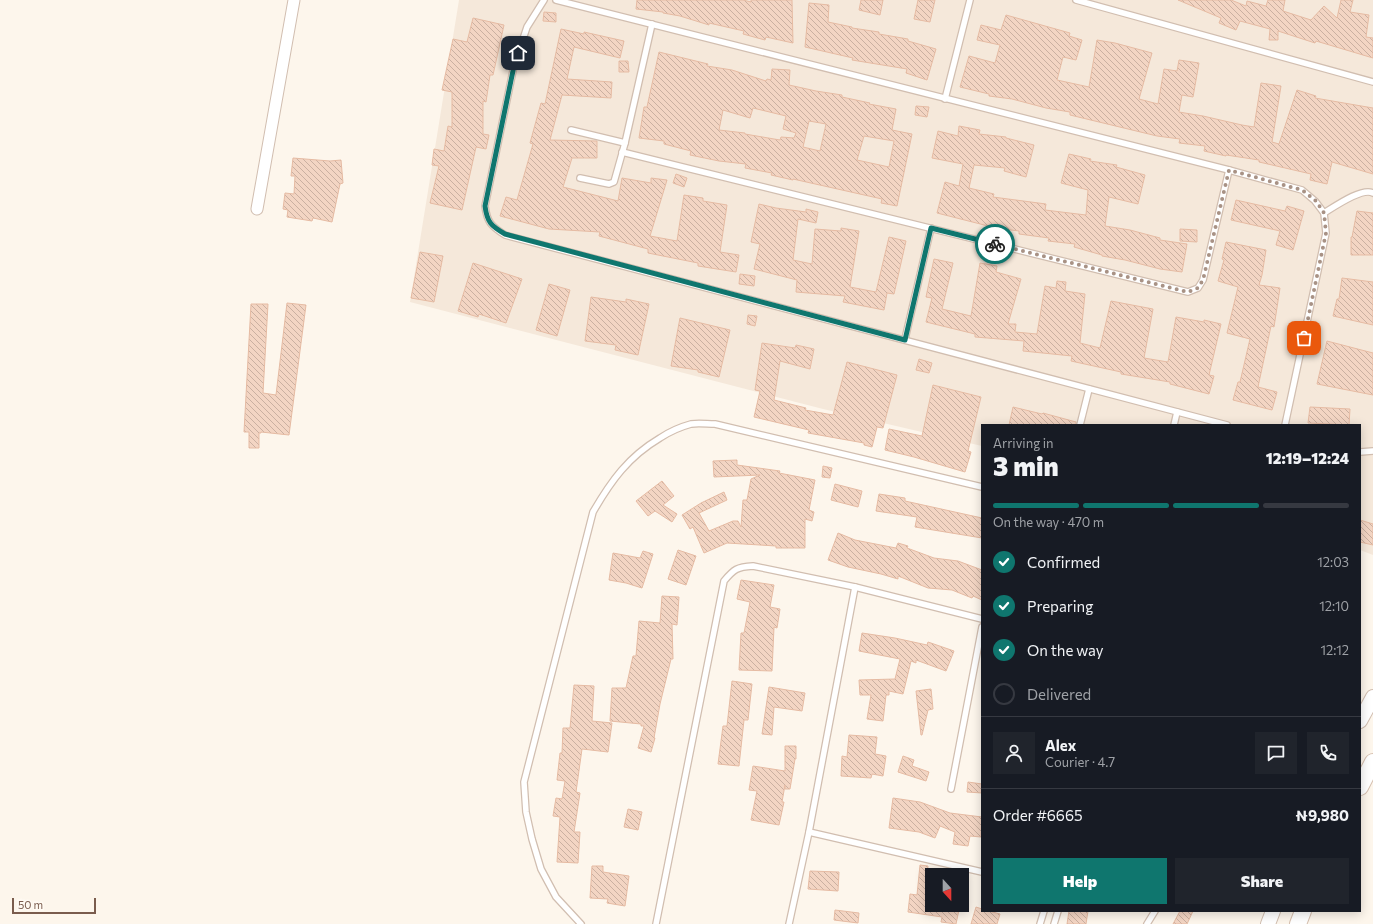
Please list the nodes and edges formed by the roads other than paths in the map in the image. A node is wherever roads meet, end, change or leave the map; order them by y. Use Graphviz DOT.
graph roads {
  1 [pos="294,0"];
  2 [pos="544,0"];
  3 [pos="556,0"];
  4 [pos="970,0"];
  5 [pos="1076,0"];
  6 [pos="652,24"];
  7 [pos="1373,82"];
  8 [pos="945,99"];
  9 [pos="571,130"];
  10 [pos="625,143"];
  11 [pos="622,152"];
  12 [pos="1229,170"];
  13 [pos="580,178"];
  14 [pos="1373,193"];
  15 [pos="257,209"];
  16 [pos="1324,213"];
  17 [pos="931,228"];
  18 [pos="905,340"];
  19 [pos="1089,388"];
  20 [pos="1177,412"];
  21 [pos="1080,424"];
  22 [pos="1174,424"];
  23 [pos="1223,424"];
  24 [pos="1285,424"];
  25 [pos="1373,451"];
  26 [pos="1361,452"];
  27 [pos="981,487"];
  28 [pos="855,587"];
  29 [pos="981,619"];
  30 [pos="981,632"];
  31 [pos="1373,697"];
  32 [pos="1361,719"];
  33 [pos="1373,762"];
  34 [pos="1361,785"];
  35 [pos="951,789"];
  36 [pos="809,832"];
  37 [pos="981,872"];
  38 [pos="1044,912"];
  39 [pos="1058,912"];
  40 [pos="1154,912"];
  41 [pos="1273,912"];
  42 [pos="1303,912"];
  43 [pos="581,924"];
  44 [pos="656,924"];
  45 [pos="789,924"];
  46 [pos="1040,924"];
  47 [pos="1054,924"];
  48 [pos="1147,924"];
  49 [pos="1268,924"];
  50 [pos="1298,924"];
  1 -- 15 [label="street"];
  2 -- 18 [label="lane"];
  3 -- 6 [label="lane"];
  4 -- 8 [label="lane"];
  5 -- 7 [label="lane"];
  6 -- 8 [label="lane"];
  6 -- 10 [label="lane"];
  8 -- 12 [label="lane"];
  9 -- 10 [label="lane"];
  10 -- 11 [label="lane"];
  11 -- 13 [label="lane"];
  11 -- 17 [label="lane"];
  12 -- 16 [label="lane"];
  12 -- 17 [label="lane"];
  14 -- 16 [label="lane"];
  16 -- 24 [label="lane"];
  17 -- 18 [label="lane"];
  18 -- 19 [label="lane"];
  19 -- 20 [label="lane"];
  19 -- 21 [label="lane"];
  20 -- 22 [label="lane"];
  20 -- 23 [label="lane"];
  25 -- 26 [label="lane"];
  27 -- 43 [label="lane"];
  28 -- 29 [label="lane"];
  28 -- 36 [label="lane"];
  28 -- 44 [label="lane"];
  30 -- 35 [label="lane"];
  31 -- 32 [label="street"];
  33 -- 34 [label="main road"];
  36 -- 37 [label="lane"];
  36 -- 45 [label="lane"];
  38 -- 46 [label="lane"];
  39 -- 47 [label="lane"];
  40 -- 48 [label="lane"];
  41 -- 49 [label="street"];
  42 -- 50 [label="main road"];
}
